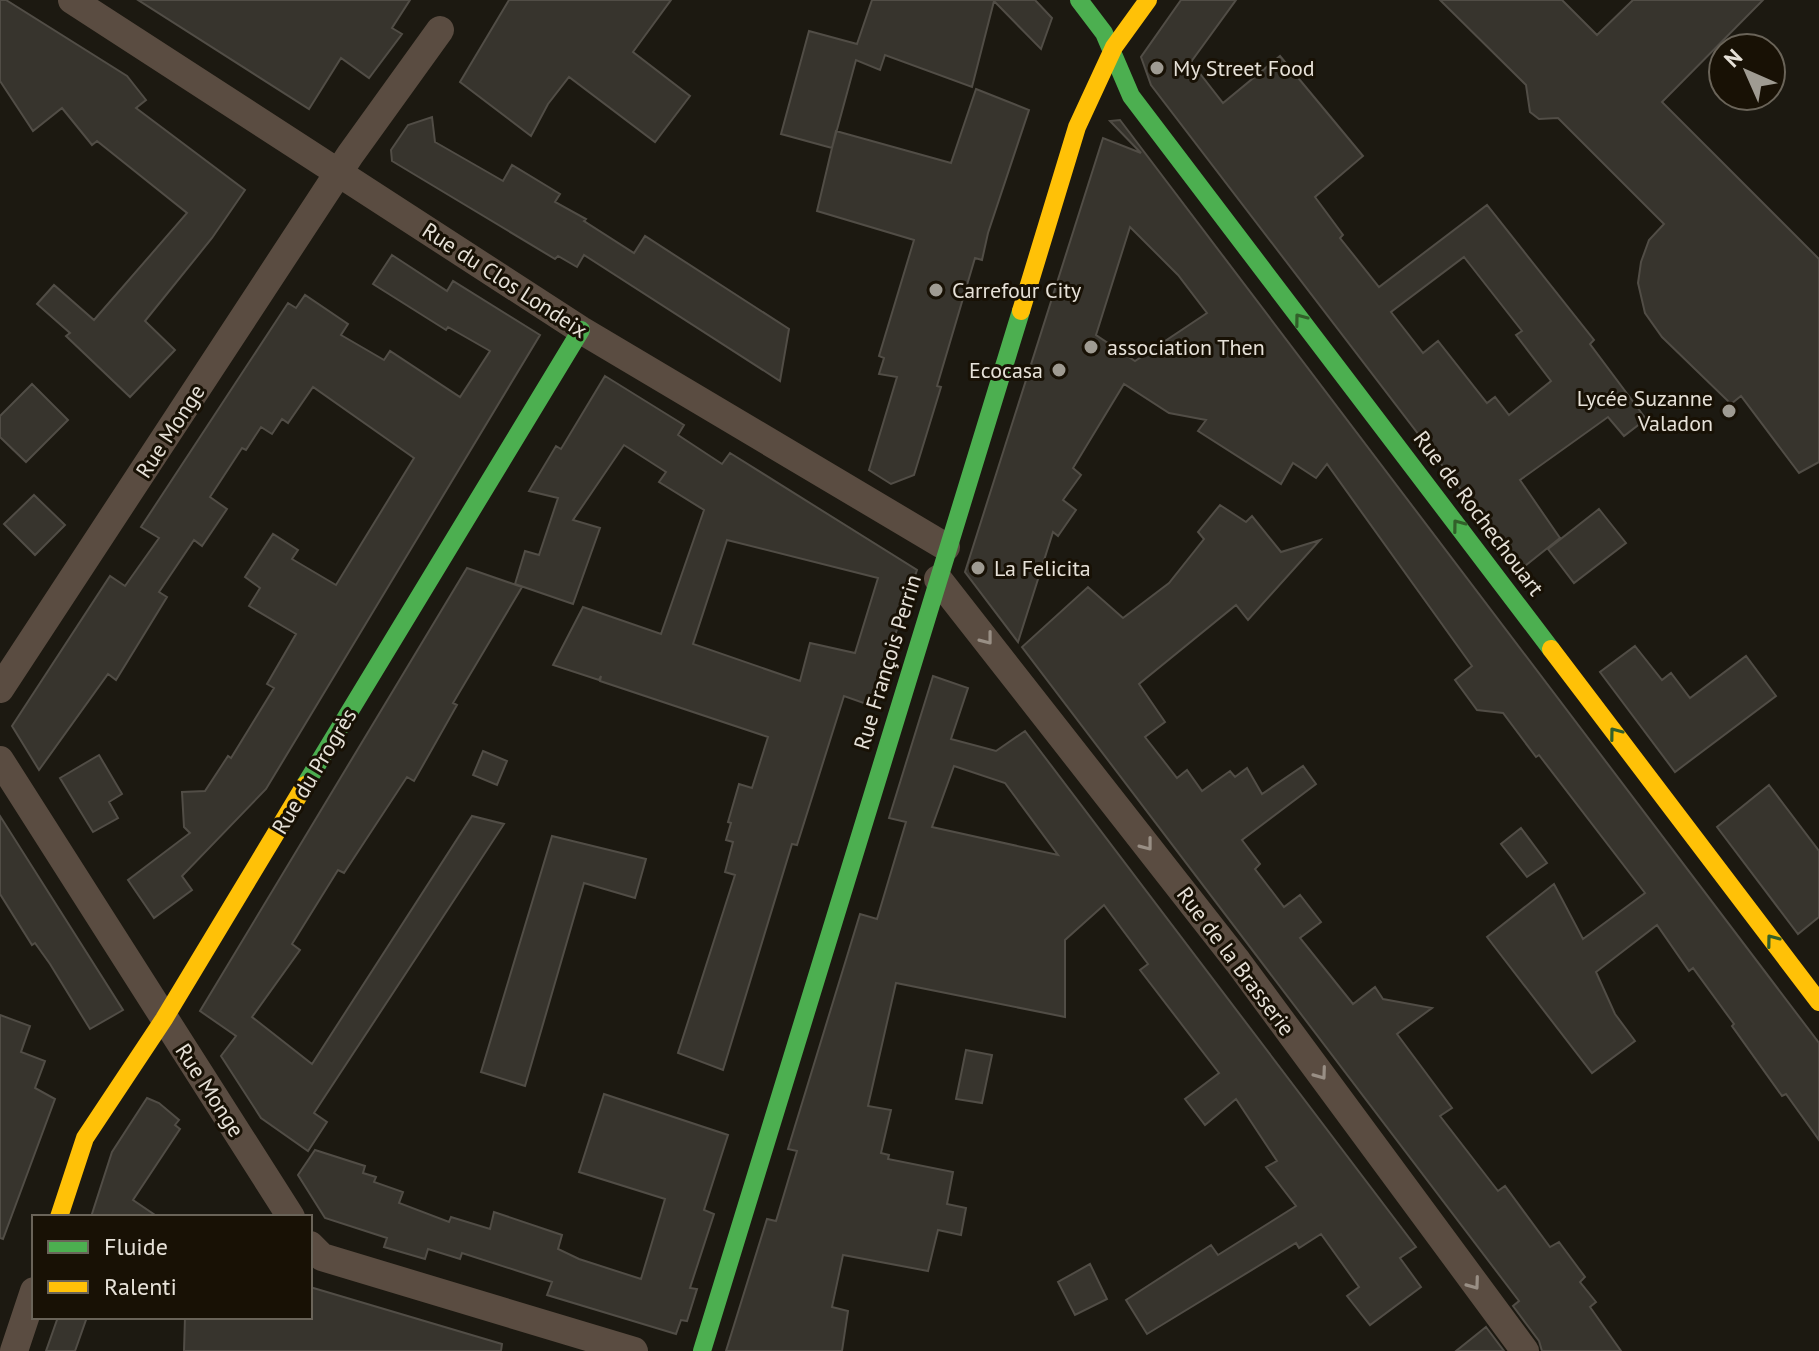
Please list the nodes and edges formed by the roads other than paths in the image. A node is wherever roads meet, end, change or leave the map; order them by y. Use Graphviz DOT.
graph roads {
  1 [pos="72,0"];
  2 [pos="1079,0"];
  3 [pos="1148,0"];
  4 [pos="440,30"];
  5 [pos="1114,47"];
  6 [pos="339,173"];
  7 [pos="581,330"];
  8 [pos="946,547"];
  9 [pos="938,579"];
  10 [pos="0,689"];
  11 [pos="0,760"];
  12 [pos="1819,1002"];
  13 [pos="164,1019"];
  14 [pos="60,1215"];
  15 [pos="290,1215"];
  16 [pos="312,1247"];
  17 [pos="32,1297"];
  18 [pos="14,1351"];
  19 [pos="634,1351"];
  20 [pos="702,1351"];
  21 [pos="1525,1351"];
  1 -- 6 [label="street, Rue du Clos Londeix"];
  2 -- 5 [label="street, Rue de Rochechouart"];
  3 -- 5 [label="street, Rue François Perrin"];
  4 -- 6 [label="street, Rue Monge"];
  5 -- 8 [label="street, Rue François Perrin"];
  12 -- 5 [label="street, Rue de Rochechouart, one-way"];
  6 -- 7 [label="street, Rue du Clos Londeix"];
  6 -- 10 [label="street, Rue Monge"];
  7 -- 8 [label="street, Rue du Clos Londeix"];
  7 -- 13 [label="street, Rue du Progrès"];
  8 -- 9 [label="street, Rue François Perrin"];
  9 -- 20 [label="street, Rue François Perrin"];
  9 -- 21 [label="street, Rue de la Brasserie, one-way"];
  11 -- 13 [label="street, Rue Monge"];
  13 -- 14 [label="street, Rue du Progrès"];
  13 -- 15 [label="street, Rue Monge"];
  16 -- 19 [label="street"];
  17 -- 18 [label="street"];
}
